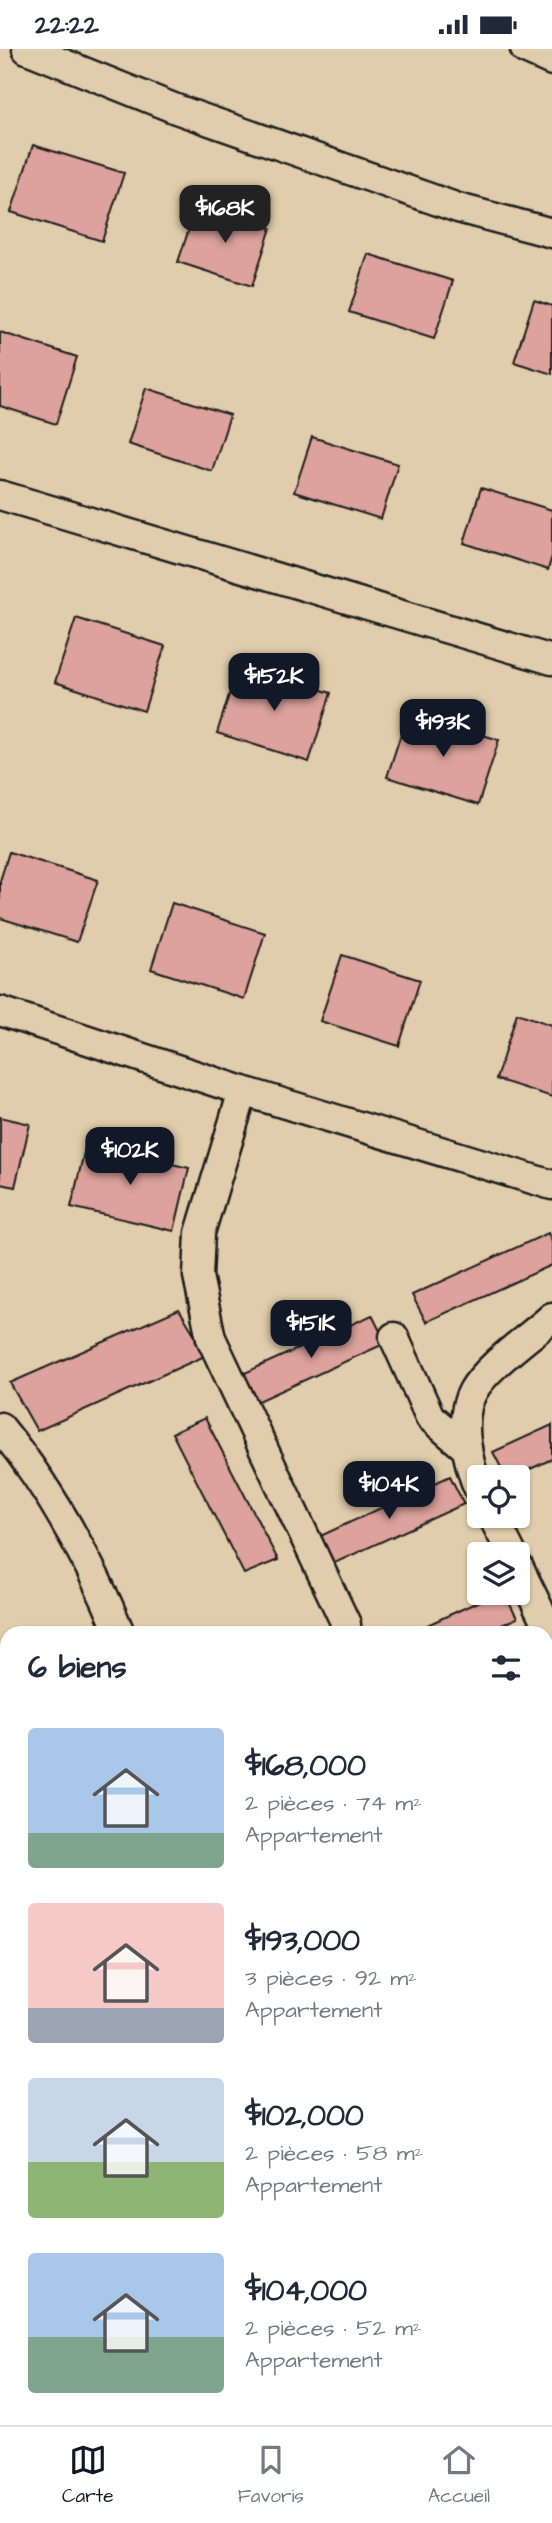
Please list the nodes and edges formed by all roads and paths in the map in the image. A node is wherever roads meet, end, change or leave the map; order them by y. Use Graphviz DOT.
graph roads {
  1 [pos="27,49"];
  2 [pos="525,49"];
  3 [pos="552,61"];
  4 [pos="552,233"];
  5 [pos="0,495"];
  6 [pos="552,660"];
  7 [pos="0,1011"];
  8 [pos="243,1091"];
  9 [pos="552,1185"];
  10 [pos="552,1317"];
  11 [pos="394,1337"];
  12 [pos="0,1427"];
  13 [pos="467,1449"];
  14 [pos="472,1465"];
  15 [pos="530,1591"];
  16 [pos="117,1626"];
  17 [pos="346,1626"];
  18 [pos="547,1626"];
  1 -- 4 [label="street"];
  2 -- 3 [label="street"];
  5 -- 6 [label="street"];
  7 -- 8 [label="street"];
  8 -- 9 [label="street"];
  8 -- 17 [label="street"];
  10 -- 13 [label="street"];
  11 -- 13 [label="street"];
  12 -- 16 [label="street"];
  13 -- 14 [label="street"];
  15 -- 18 [label="street"];
}
